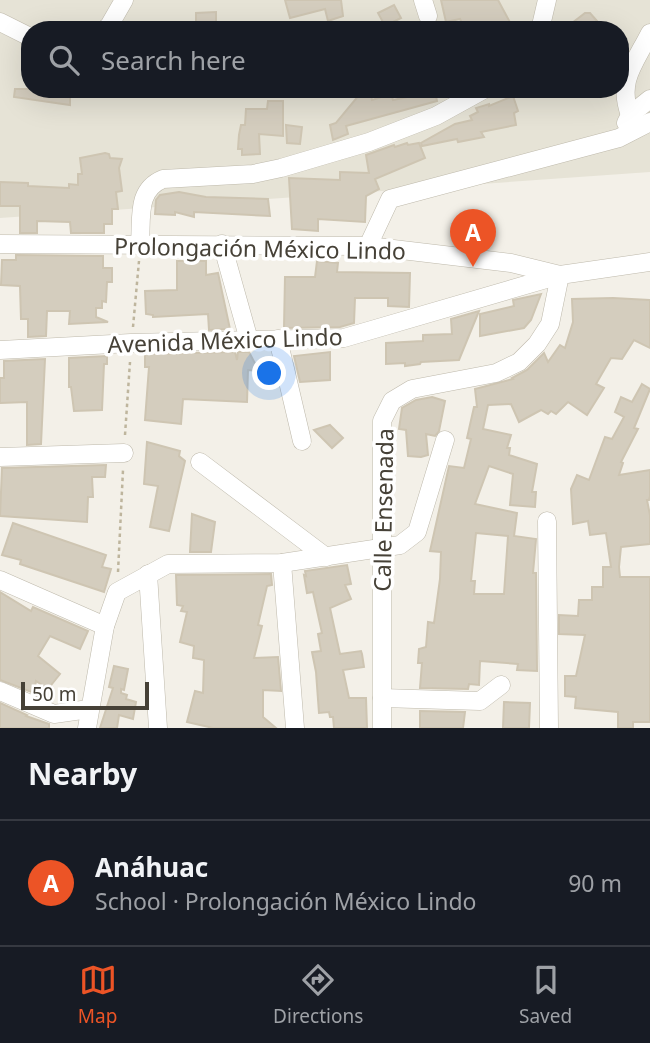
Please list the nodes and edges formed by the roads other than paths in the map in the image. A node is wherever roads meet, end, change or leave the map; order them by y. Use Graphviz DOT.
graph roads {
  1 [pos="124,0"];
  2 [pos="547,0"];
  3 [pos="112,21"];
  4 [pos="542,21"];
  5 [pos="0,22"];
  6 [pos="21,32"];
  7 [pos="650,33"];
  8 [pos="629,75"];
  9 [pos="469,98"];
  10 [pos="624,98"];
  11 [pos="650,99"];
  12 [pos="630,115"];
  13 [pos="650,122"];
  14 [pos="618,138"];
  15 [pos="140,243"];
  16 [pos="0,244"];
  17 [pos="222,244"];
  18 [pos="368,246"];
  19 [pos="650,262"];
  20 [pos="560,275"];
  21 [pos="278,339"];
  22 [pos="249,340"];
  23 [pos="0,350"];
  24 [pos="445,440"];
  25 [pos="302,441"];
  26 [pos="124,453"];
  27 [pos="0,457"];
  28 [pos="200,463"];
  29 [pos="547,522"];
  30 [pos="381,549"];
  31 [pos="326,557"];
  32 [pos="282,563"];
  33 [pos="148,574"];
  34 [pos="0,580"];
  35 [pos="105,626"];
  36 [pos="501,685"];
  37 [pos="0,691"];
  38 [pos="382,698"];
  39 [pos="89,709"];
  40 [pos="87,728"];
  41 [pos="158,728"];
  42 [pos="295,728"];
  43 [pos="382,728"];
  44 [pos="549,728"];
  1 -- 3 [label="street"];
  2 -- 4 [label="street"];
  5 -- 6 [label="street"];
  7 -- 8 [label="street"];
  9 -- 15 [label="street"];
  10 -- 12 [label="street"];
  11 -- 12 [label="street"];
  12 -- 14 [label="street"];
  13 -- 14 [label="street"];
  14 -- 18 [label="street"];
  15 -- 16 [label="street, Prolongación México Lindo"];
  15 -- 17 [label="street, Prolongación México Lindo"];
  17 -- 18 [label="street, Prolongación México Lindo"];
  17 -- 22 [label="street"];
  18 -- 20 [label="street, Prolongación México Lindo"];
  19 -- 20 [label="street, Avenida México Lindo"];
  20 -- 21 [label="street, Avenida México Lindo"];
  20 -- 30 [label="street, Calle Ensenada"];
  21 -- 22 [label="street, Avenida México Lindo"];
  21 -- 25 [label="street"];
  22 -- 23 [label="street, Avenida México Lindo"];
  24 -- 30 [label="street"];
  26 -- 27 [label="street"];
  28 -- 31 [label="street"];
  29 -- 44 [label="street"];
  30 -- 31 [label="street"];
  30 -- 38 [label="street, Calle Ensenada"];
  31 -- 32 [label="street"];
  32 -- 33 [label="street"];
  32 -- 42 [label="street"];
  33 -- 35 [label="street"];
  33 -- 41 [label="street"];
  34 -- 35 [label="street"];
  35 -- 39 [label="street"];
  36 -- 38 [label="street"];
  37 -- 39 [label="street"];
  38 -- 43 [label="street, Calle Ensenada"];
  39 -- 40 [label="street"];
}
